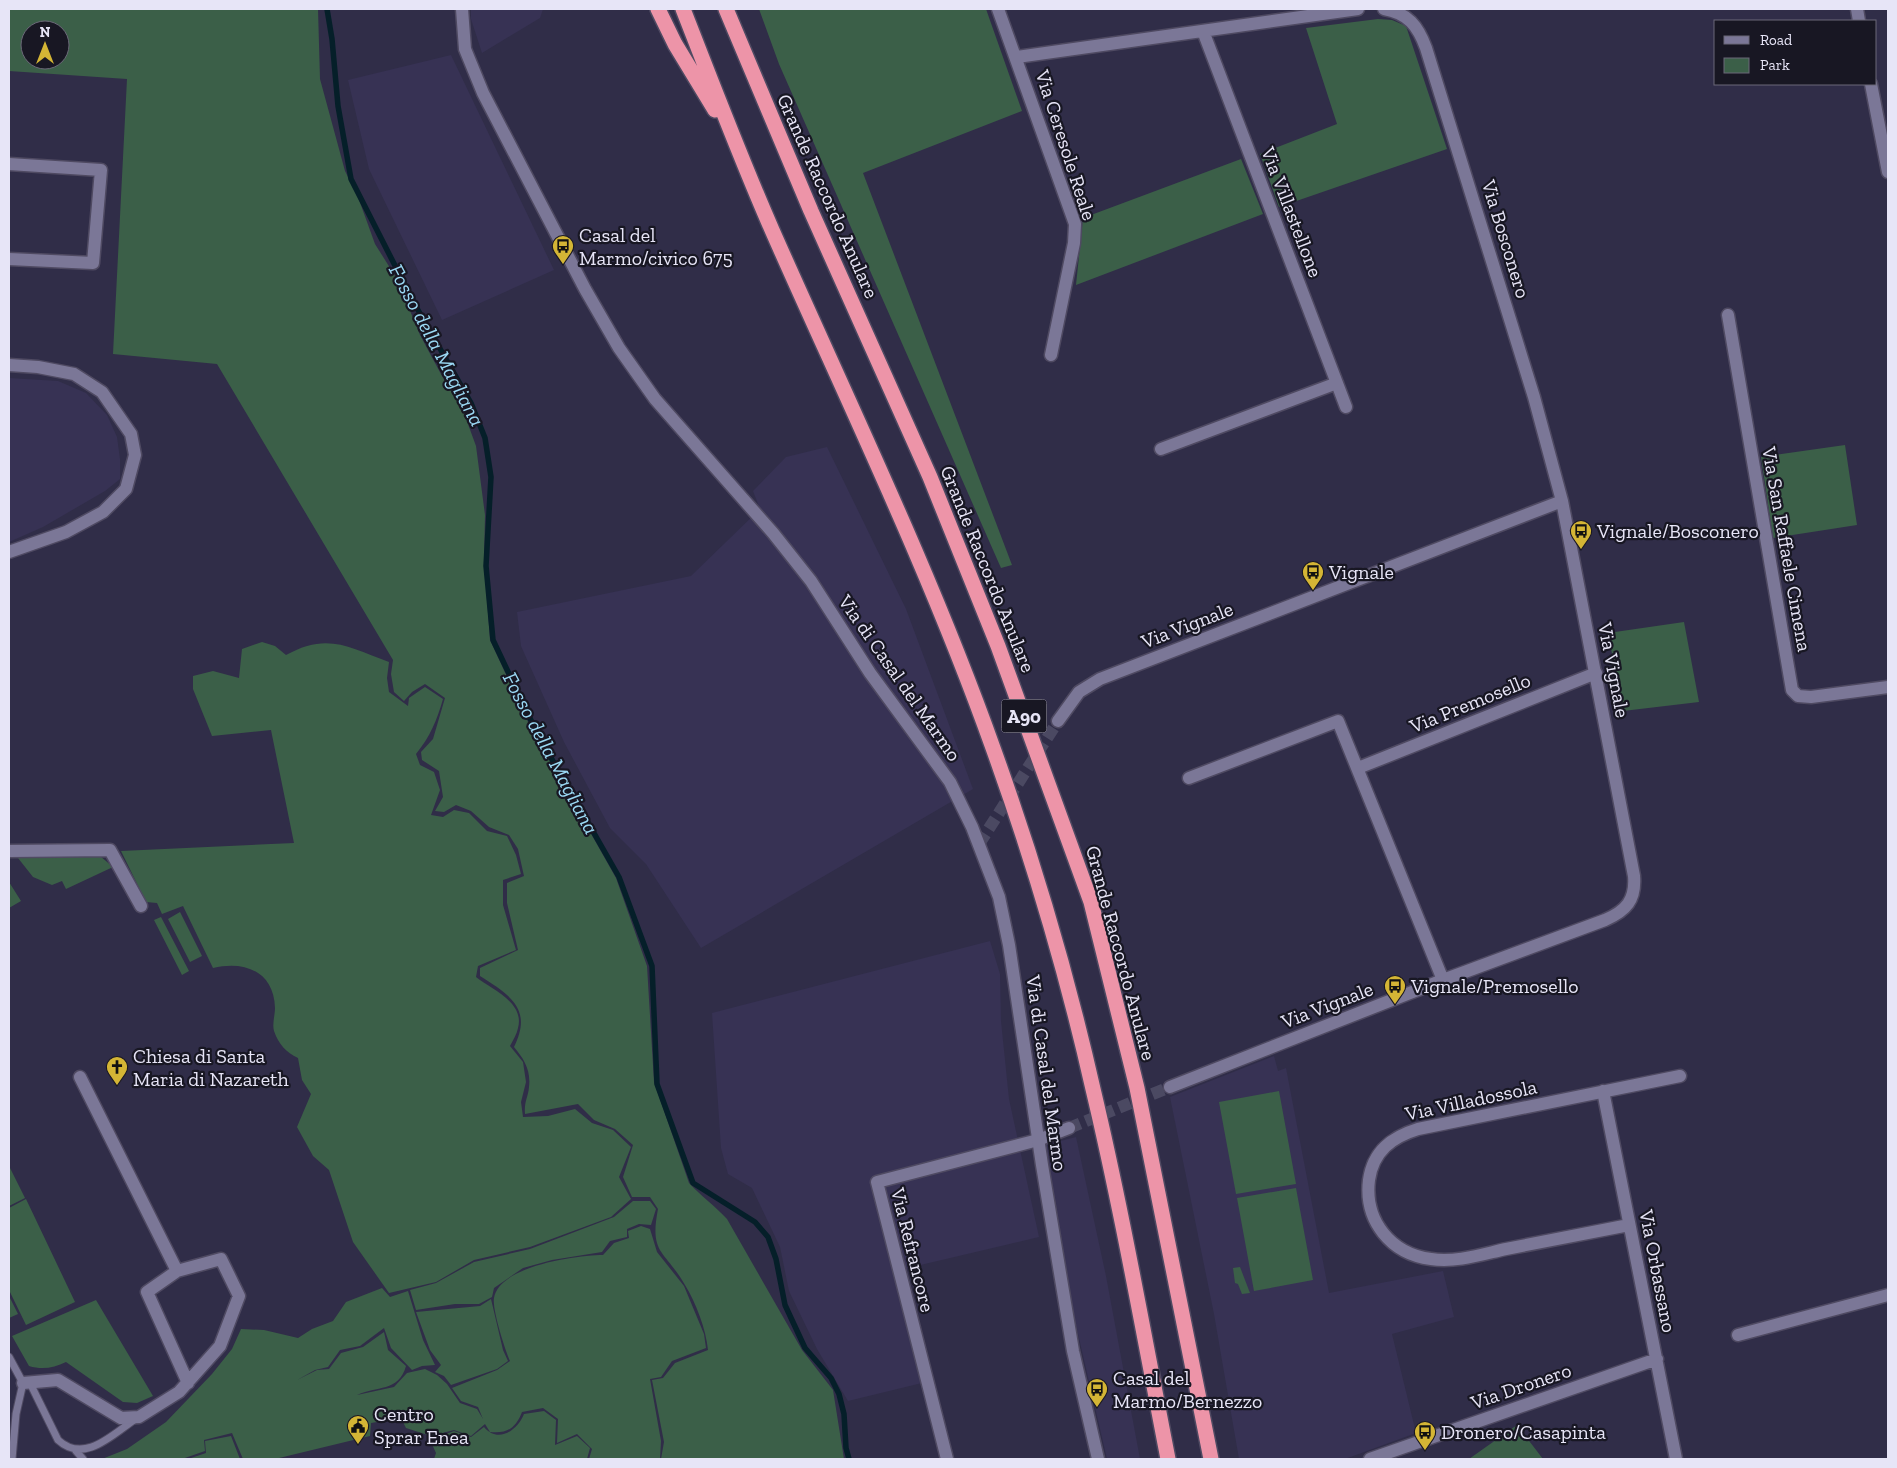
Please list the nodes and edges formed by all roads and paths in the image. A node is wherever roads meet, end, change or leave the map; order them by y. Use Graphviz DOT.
graph roads {
  1 [pos="462,9"];
  2 [pos="658,9"];
  3 [pos="683,9"];
  4 [pos="726,9"];
  5 [pos="998,9"];
  6 [pos="1358,9"];
  7 [pos="1386,9"];
  8 [pos="1203,31"];
  9 [pos="1017,57"];
  10 [pos="1871,85"];
  11 [pos="734,140"];
  12 [pos="9,164"];
  13 [pos="1888,172"];
  14 [pos="9,259"];
  15 [pos="1728,315"];
  16 [pos="1051,355"];
  17 [pos="9,365"];
  18 [pos="1337,383"];
  19 [pos="1346,407"];
  20 [pos="1161,449"];
  21 [pos="1562,501"];
  22 [pos="9,552"];
  23 [pos="1596,673"];
  24 [pos="1888,687"];
  25 [pos="1058,720"];
  26 [pos="1358,768"];
  27 [pos="1189,778"];
  28 [pos="9,851"];
  29 [pos="141,906"];
  30 [pos="1443,980"];
  31 [pos="1680,1076"];
  32 [pos="80,1077"];
  33 [pos="1170,1087"];
  34 [pos="1603,1091"];
  35 [pos="1069,1128"];
  36 [pos="1038,1140"];
  37 [pos="1629,1225"];
  38 [pos="177,1271"];
  39 [pos="1888,1295"];
  40 [pos="1738,1335"];
  41 [pos="9,1357"];
  42 [pos="1656,1359"];
  43 [pos="27,1383"];
  44 [pos="188,1383"];
  45 [pos="139,1416"];
  46 [pos="76,1451"];
  47 [pos="12,1459"];
  48 [pos="83,1459"];
  49 [pos="947,1459"];
  50 [pos="1098,1459"];
  51 [pos="1168,1459"];
  52 [pos="1211,1459"];
  53 [pos="1370,1459"];
  54 [pos="1676,1459"];
  1 -- 36 [label="street, Via di Casal del Marmo"];
  2 -- 11 [label="highway"];
  3 -- 11 [label="highway, A90"];
  4 -- 52 [label="highway, Grande Raccordo Anulare / A90"];
  5 -- 9 [label="street, Via Ceresole Reale"];
  6 -- 8 [label="street"];
  7 -- 21 [label="street, Via Bosconero"];
  8 -- 9 [label="street"];
  8 -- 18 [label="street, Via Villastellone"];
  9 -- 16 [label="street, Via Ceresole Reale"];
  10 -- 13 [label="street"];
  11 -- 51 [label="highway, A90"];
  12 -- 14 [label="street"];
  15 -- 24 [label="street, Via San Raffaele Cimena"];
  17 -- 22 [label="street"];
  18 -- 19 [label="street, Via Villastellone"];
  18 -- 20 [label="street"];
  21 -- 23 [label="street, Via Vignale"];
  21 -- 25 [label="street, Via Vignale"];
  23 -- 26 [label="street, Via Premosello"];
  23 -- 30 [label="street, Via Vignale"];
  26 -- 27 [label="street"];
  26 -- 30 [label="street"];
  28 -- 29 [label="street"];
  30 -- 33 [label="street, Via Vignale"];
  31 -- 34 [label="street, Via Villadossola"];
  32 -- 38 [label="street"];
  34 -- 37 [label="street, Via Orbassano"];
  34 -- 37 [label="street, Via Villadossola"];
  35 -- 36 [label="street"];
  36 -- 49 [label="street, Via Refrancore"];
  36 -- 50 [label="street, Via di Casal del Marmo"];
  37 -- 42 [label="street, Via Orbassano"];
  38 -- 44 [label="street"];
  38 -- 44 [label="street"];
  39 -- 40 [label="street"];
  41 -- 43 [label="lane"];
  42 -- 53 [label="street, Via Dronero"];
  42 -- 54 [label="street, Via Orbassano"];
  43 -- 45 [label="street"];
  43 -- 46 [label="lane"];
  43 -- 47 [label="lane"];
  44 -- 45 [label="street"];
  45 -- 46 [label="lane"];
  46 -- 48 [label="lane"];
}
